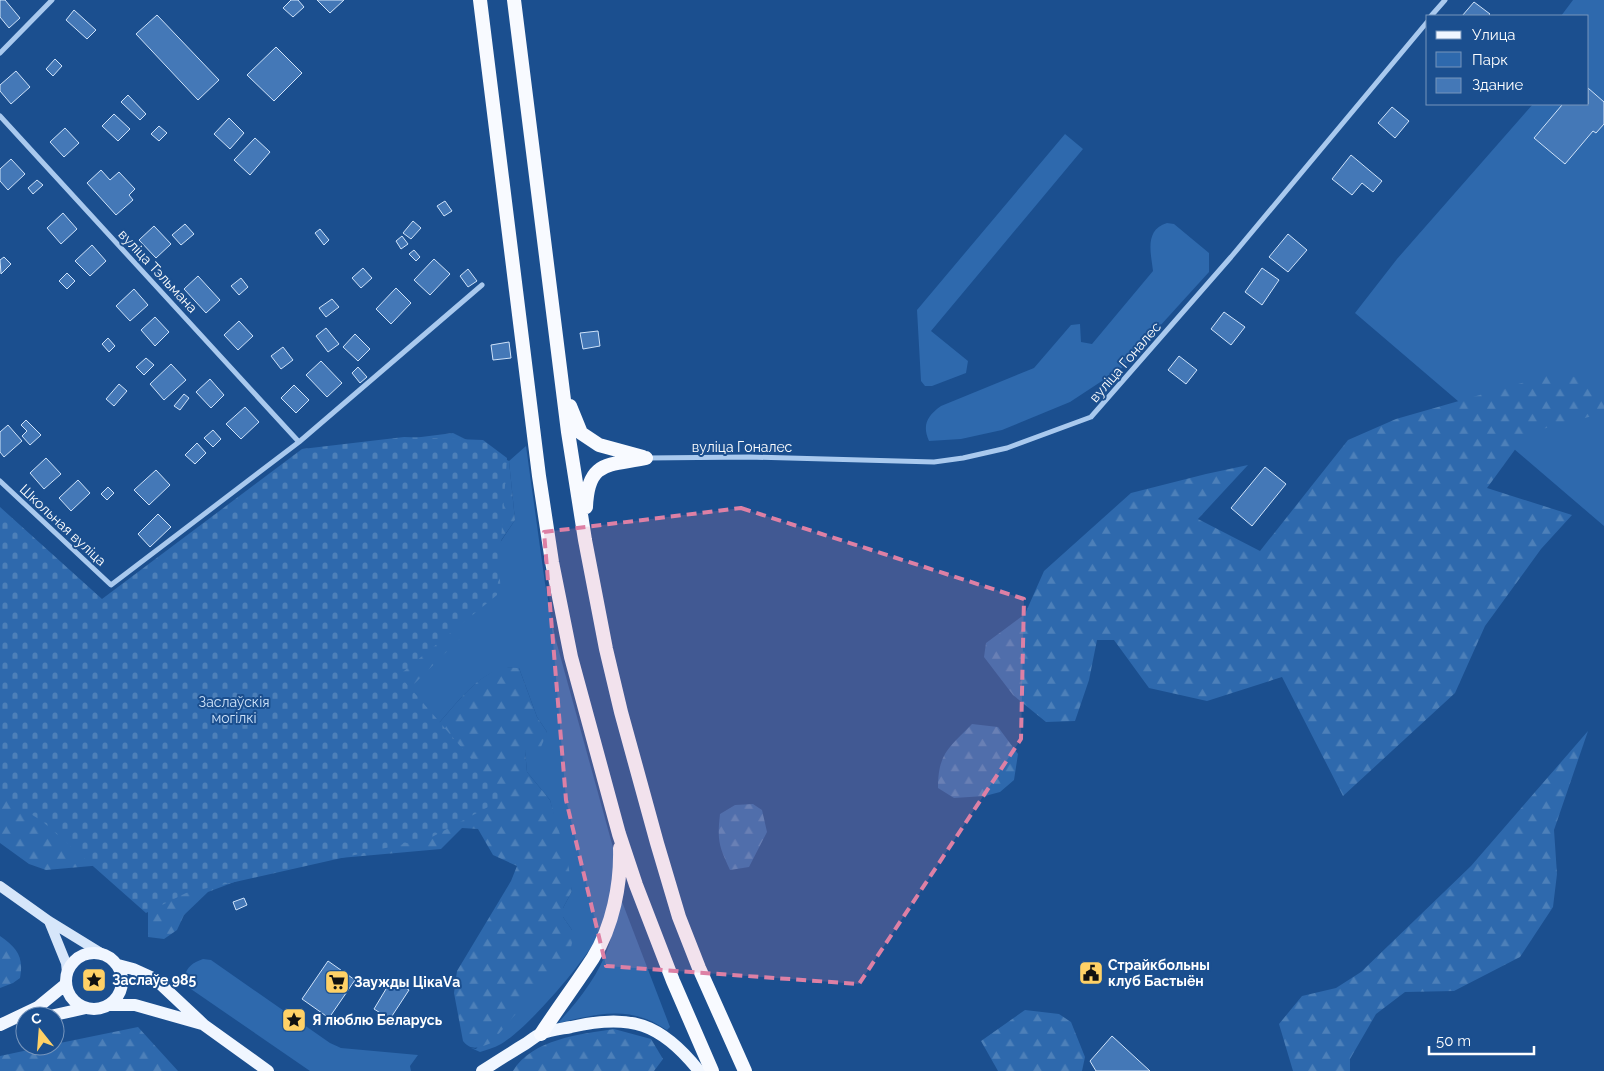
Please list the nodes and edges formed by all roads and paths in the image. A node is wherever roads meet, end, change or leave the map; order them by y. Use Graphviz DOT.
graph roads {
  1 [pos="52,0"];
  2 [pos="480,0"];
  3 [pos="514,0"];
  4 [pos="1445,0"];
  5 [pos="1432,15"];
  6 [pos="1426,22"];
  7 [pos="0,53"];
  8 [pos="0,116"];
  9 [pos="482,285"];
  10 [pos="563,390"];
  11 [pos="299,442"];
  12 [pos="646,458"];
  13 [pos="0,481"];
  14 [pos="585,540"];
  15 [pos="619,834"];
  16 [pos="0,886"];
  17 [pos="49,921"];
  18 [pos="101,954"];
  19 [pos="118,966"];
  20 [pos="67,978"];
  21 [pos="109,1005"];
  22 [pos="86,1008"];
  23 [pos="65,1013"];
  24 [pos="15,1024"];
  25 [pos="204,1025"];
  26 [pos="0,1026"];
  27 [pos="541,1034"];
  28 [pos="268,1071"];
  29 [pos="482,1071"];
  30 [pos="699,1071"];
  31 [pos="712,1071"];
  32 [pos="745,1071"];
  1 -- 7 [label="street"];
  2 -- 15 [label="highway"];
  3 -- 10 [label="highway"];
  4 -- 5 [label="street"];
  6 -- 12 [label="street, вуліца Гоналес"];
  8 -- 11 [label="street, вуліца Тэльмана"];
  9 -- 11 [label="street"];
  10 -- 12 [label="highway"];
  10 -- 14 [label="highway"];
  11 -- 13 [label="street, Школьная вуліца"];
  12 -- 14 [label="highway"];
  14 -- 32 [label="highway"];
  15 -- 27 [label="highway"];
  15 -- 31 [label="highway"];
  16 -- 17 [label="main road"];
  17 -- 18 [label="main road"];
  17 -- 20 [label="main road"];
  18 -- 19 [label="main road"];
  18 -- 20 [label="main road"];
  19 -- 21 [label="main road"];
  19 -- 25 [label="main road"];
  20 -- 22 [label="main road"];
  20 -- 26 [label="main road"];
  21 -- 22 [label="main road"];
  21 -- 25 [label="main road"];
  22 -- 23 [label="main road"];
  24 -- 26 [label="main road"];
  25 -- 28 [label="main road"];
  27 -- 29 [label="main road"];
  27 -- 30 [label="main road"];
}
